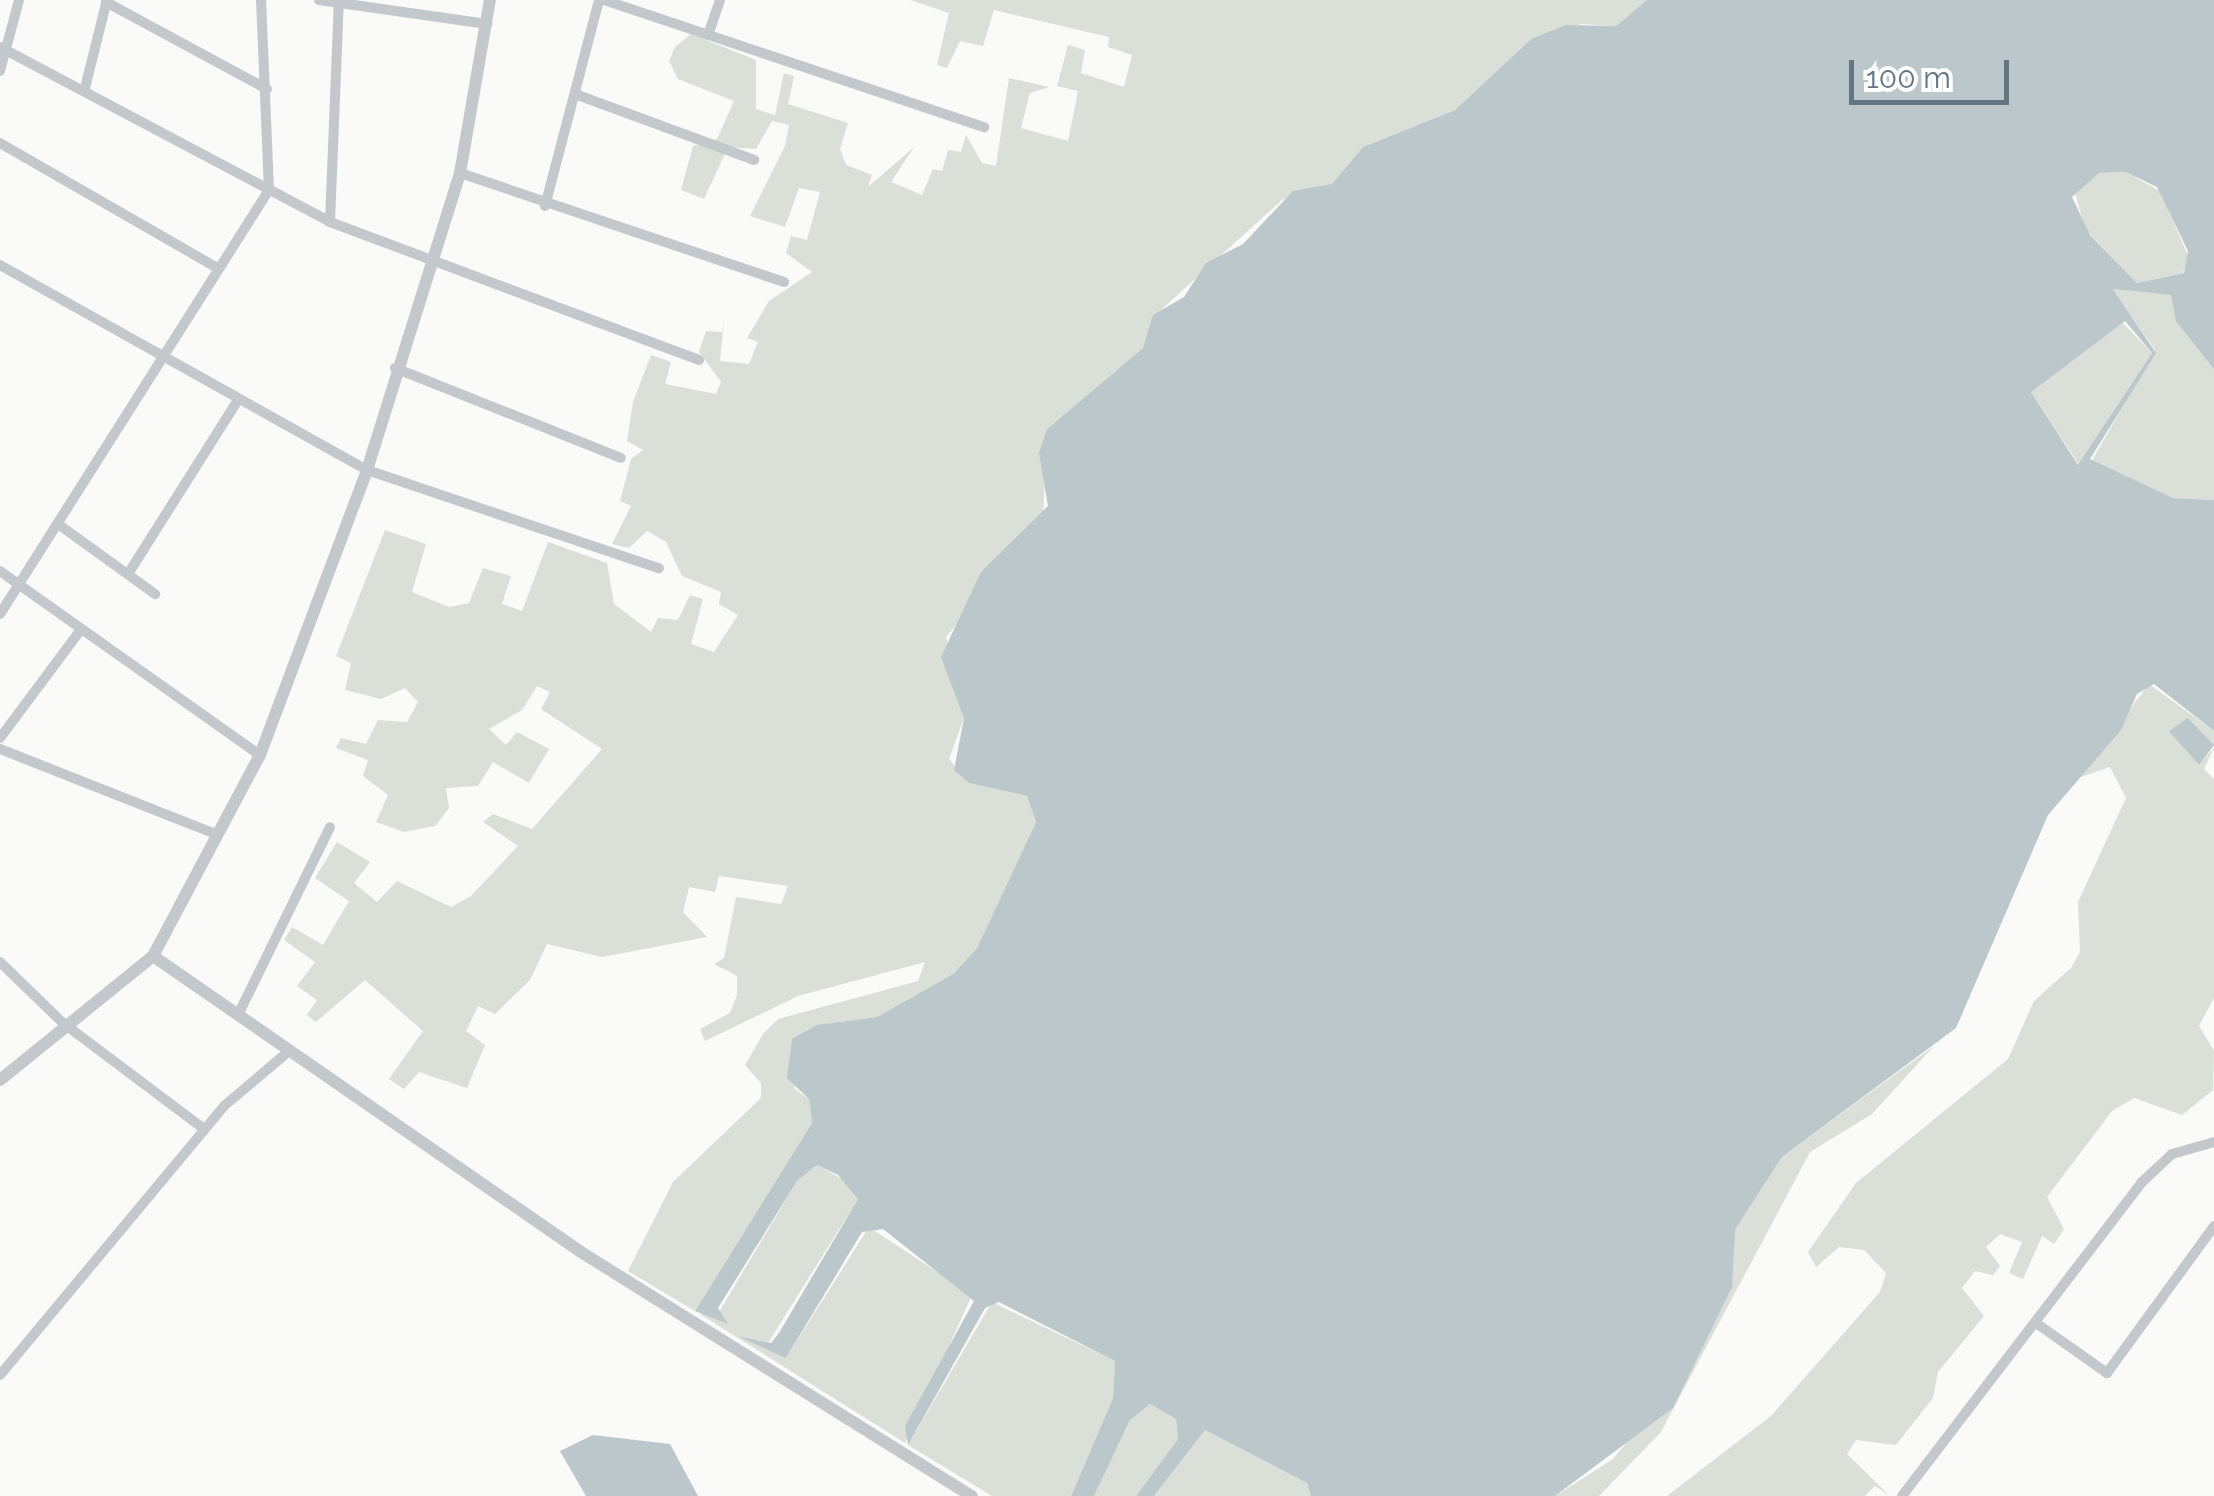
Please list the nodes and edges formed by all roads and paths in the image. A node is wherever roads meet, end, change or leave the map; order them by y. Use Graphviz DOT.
graph roads {
  1 [pos="18,0"];
  2 [pos="260,0"];
  3 [pos="319,0"];
  4 [pos="490,0"];
  5 [pos="602,0"];
  6 [pos="720,0"];
  7 [pos="107,1"];
  8 [pos="338,3"];
  9 [pos="488,24"];
  10 [pos="708,35"];
  11 [pos="5,51"];
  12 [pos="0,71"];
  13 [pos="86,88"];
  14 [pos="266,89"];
  15 [pos="575,94"];
  16 [pos="984,127"];
  17 [pos="0,143"];
  18 [pos="754,160"];
  19 [pos="460,173"];
  20 [pos="268,190"];
  21 [pos="545,206"];
  22 [pos="330,222"];
  23 [pos="0,264"];
  24 [pos="427,264"];
  25 [pos="217,268"];
  26 [pos="784,282"];
  27 [pos="164,355"];
  28 [pos="699,360"];
  29 [pos="395,368"];
  30 [pos="238,400"];
  31 [pos="621,458"];
  32 [pos="367,470"];
  33 [pos="58,524"];
  34 [pos="660,568"];
  35 [pos="0,571"];
  36 [pos="128,574"];
  37 [pos="18,585"];
  38 [pos="155,594"];
  39 [pos="0,614"];
  40 [pos="80,632"];
  41 [pos="0,738"];
  42 [pos="0,749"];
  43 [pos="260,756"];
  44 [pos="330,827"];
  45 [pos="216,834"];
  46 [pos="153,956"];
  47 [pos="0,962"];
  48 [pos="238,1015"];
  49 [pos="63,1024"];
  50 [pos="289,1051"];
  51 [pos="0,1080"];
  52 [pos="204,1129"];
  53 [pos="2214,1142"];
  54 [pos="2214,1226"];
  55 [pos="2036,1323"];
  56 [pos="0,1375"];
  57 [pos="972,1496"];
  58 [pos="1902,1496"];
  1 -- 11 [label="street"];
  2 -- 14 [label="street"];
  3 -- 8 [label="street"];
  4 -- 9 [label="street"];
  5 -- 10 [label="street"];
  5 -- 15 [label="street"];
  6 -- 10 [label="street"];
  7 -- 13 [label="street"];
  7 -- 14 [label="street"];
  8 -- 9 [label="street"];
  8 -- 22 [label="street"];
  9 -- 19 [label="street"];
  10 -- 16 [label="street"];
  11 -- 12 [label="street"];
  11 -- 13 [label="street"];
  13 -- 20 [label="street"];
  14 -- 20 [label="street"];
  15 -- 18 [label="street"];
  15 -- 21 [label="street"];
  17 -- 25 [label="street"];
  19 -- 21 [label="street"];
  19 -- 24 [label="street"];
  20 -- 22 [label="street"];
  20 -- 25 [label="street"];
  21 -- 26 [label="street"];
  22 -- 24 [label="street"];
  23 -- 27 [label="street"];
  24 -- 28 [label="street"];
  24 -- 29 [label="street"];
  25 -- 27 [label="street"];
  27 -- 30 [label="street"];
  27 -- 33 [label="street"];
  29 -- 31 [label="street"];
  29 -- 32 [label="street"];
  30 -- 32 [label="street"];
  30 -- 36 [label="street"];
  32 -- 34 [label="street"];
  32 -- 43 [label="street"];
  33 -- 36 [label="street"];
  33 -- 37 [label="street"];
  35 -- 37 [label="street"];
  36 -- 38 [label="street"];
  37 -- 39 [label="street"];
  37 -- 40 [label="street"];
  40 -- 41 [label="street"];
  40 -- 43 [label="street"];
  42 -- 45 [label="street"];
  43 -- 45 [label="street"];
  44 -- 48 [label="street"];
  45 -- 46 [label="street"];
  46 -- 48 [label="street"];
  46 -- 49 [label="street"];
  47 -- 49 [label="street"];
  48 -- 50 [label="street"];
  49 -- 51 [label="street"];
  49 -- 52 [label="street"];
  50 -- 52 [label="street"];
  50 -- 57 [label="street"];
  52 -- 56 [label="street"];
  53 -- 55 [label="street"];
  54 -- 55 [label="street"];
  55 -- 58 [label="street"];
}
